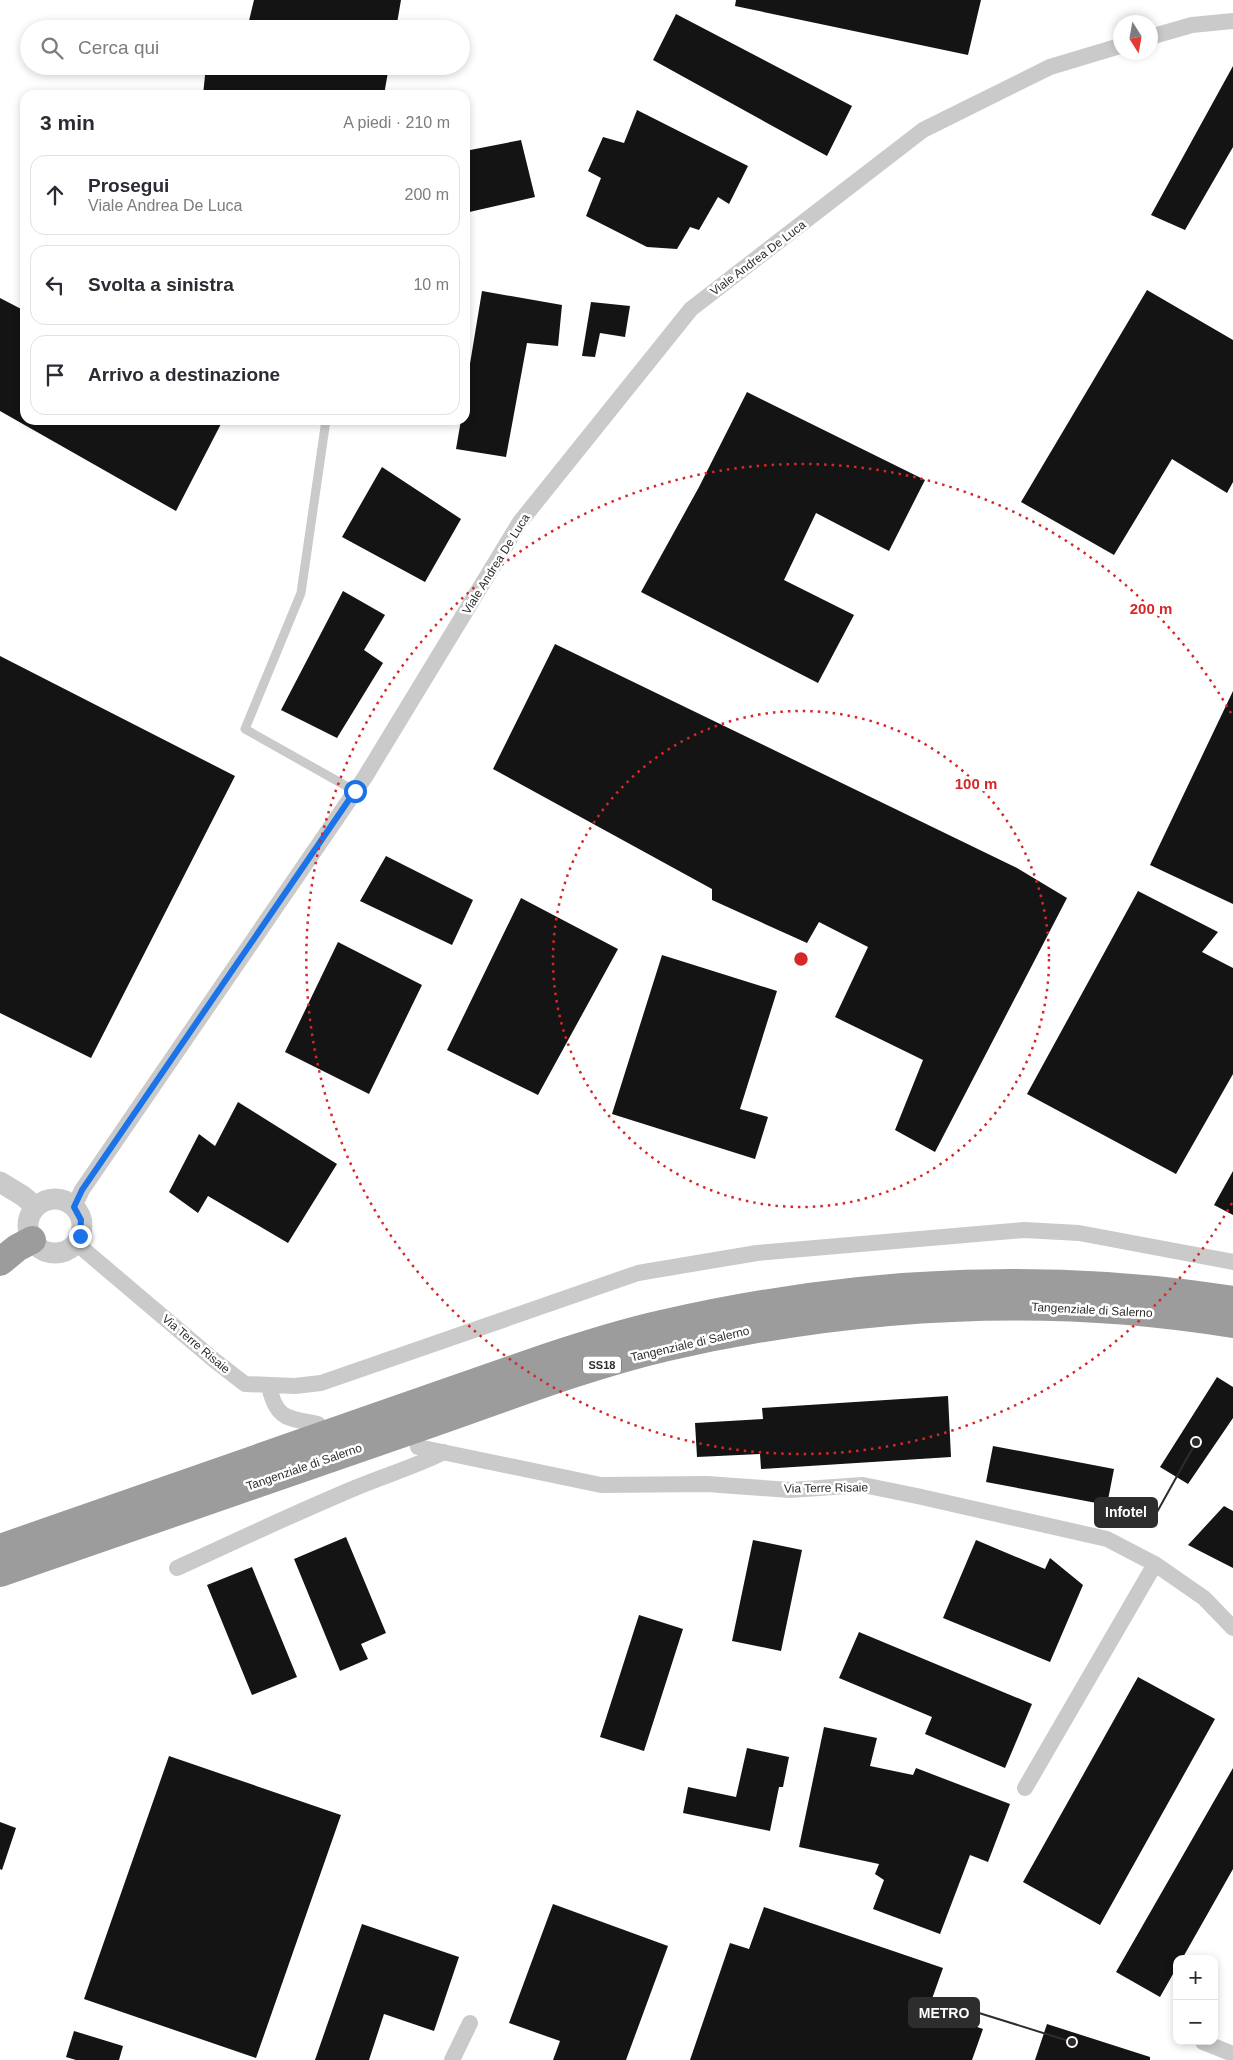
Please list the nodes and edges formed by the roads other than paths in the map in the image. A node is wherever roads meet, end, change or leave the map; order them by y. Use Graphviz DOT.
graph roads {
  1 [pos="1233,20"];
  2 [pos="1158,35"];
  3 [pos="1113,48"];
  4 [pos="325,425"];
  5 [pos="355,791"];
  6 [pos="0,1182"];
  7 [pos="36,1207"];
  8 [pos="74,1207"];
  9 [pos="32,1240"];
  10 [pos="76,1243"];
  11 [pos="0,1262"];
  12 [pos="1233,1262"];
  13 [pos="1233,1300"];
  14 [pos="1233,1324"];
  15 [pos="269,1386"];
  16 [pos="318,1424"];
  17 [pos="418,1447"];
  18 [pos="444,1452"];
  19 [pos="0,1548"];
  20 [pos="1155,1564"];
  21 [pos="177,1568"];
  22 [pos="0,1573"];
  23 [pos="1233,1628"];
  24 [pos="1024,1788"];
  25 [pos="470,2023"];
  26 [pos="1210,2045"];
  27 [pos="1233,2054"];
  28 [pos="452,2060"];
  1 -- 2 [label="street"];
  3 -- 5 [label="street, Viale Andrea De Luca"];
  4 -- 5 [label="lane"];
  5 -- 8 [label="street, Viale Andrea De Luca"];
  6 -- 7 [label="street"];
  7 -- 8 [label="street"];
  7 -- 9 [label="street"];
  8 -- 10 [label="street"];
  9 -- 10 [label="street"];
  9 -- 11 [label="highway"];
  10 -- 15 [label="street, Via Terre Risaie"];
  12 -- 15 [label="street, Via Terre Risaie"];
  13 -- 19 [label="highway, Tangenziale di Salerno / SS18"];
  14 -- 22 [label="highway, Tangenziale di Salerno / SS18"];
  15 -- 16 [label="street"];
  17 -- 18 [label="street, Via Terre Risaie"];
  18 -- 20 [label="street, Via Terre Risaie"];
  18 -- 21 [label="street"];
  20 -- 23 [label="street, Via Terre Risaie"];
  20 -- 24 [label="street"];
  25 -- 28 [label="street"];
  26 -- 27 [label="street"];
}
